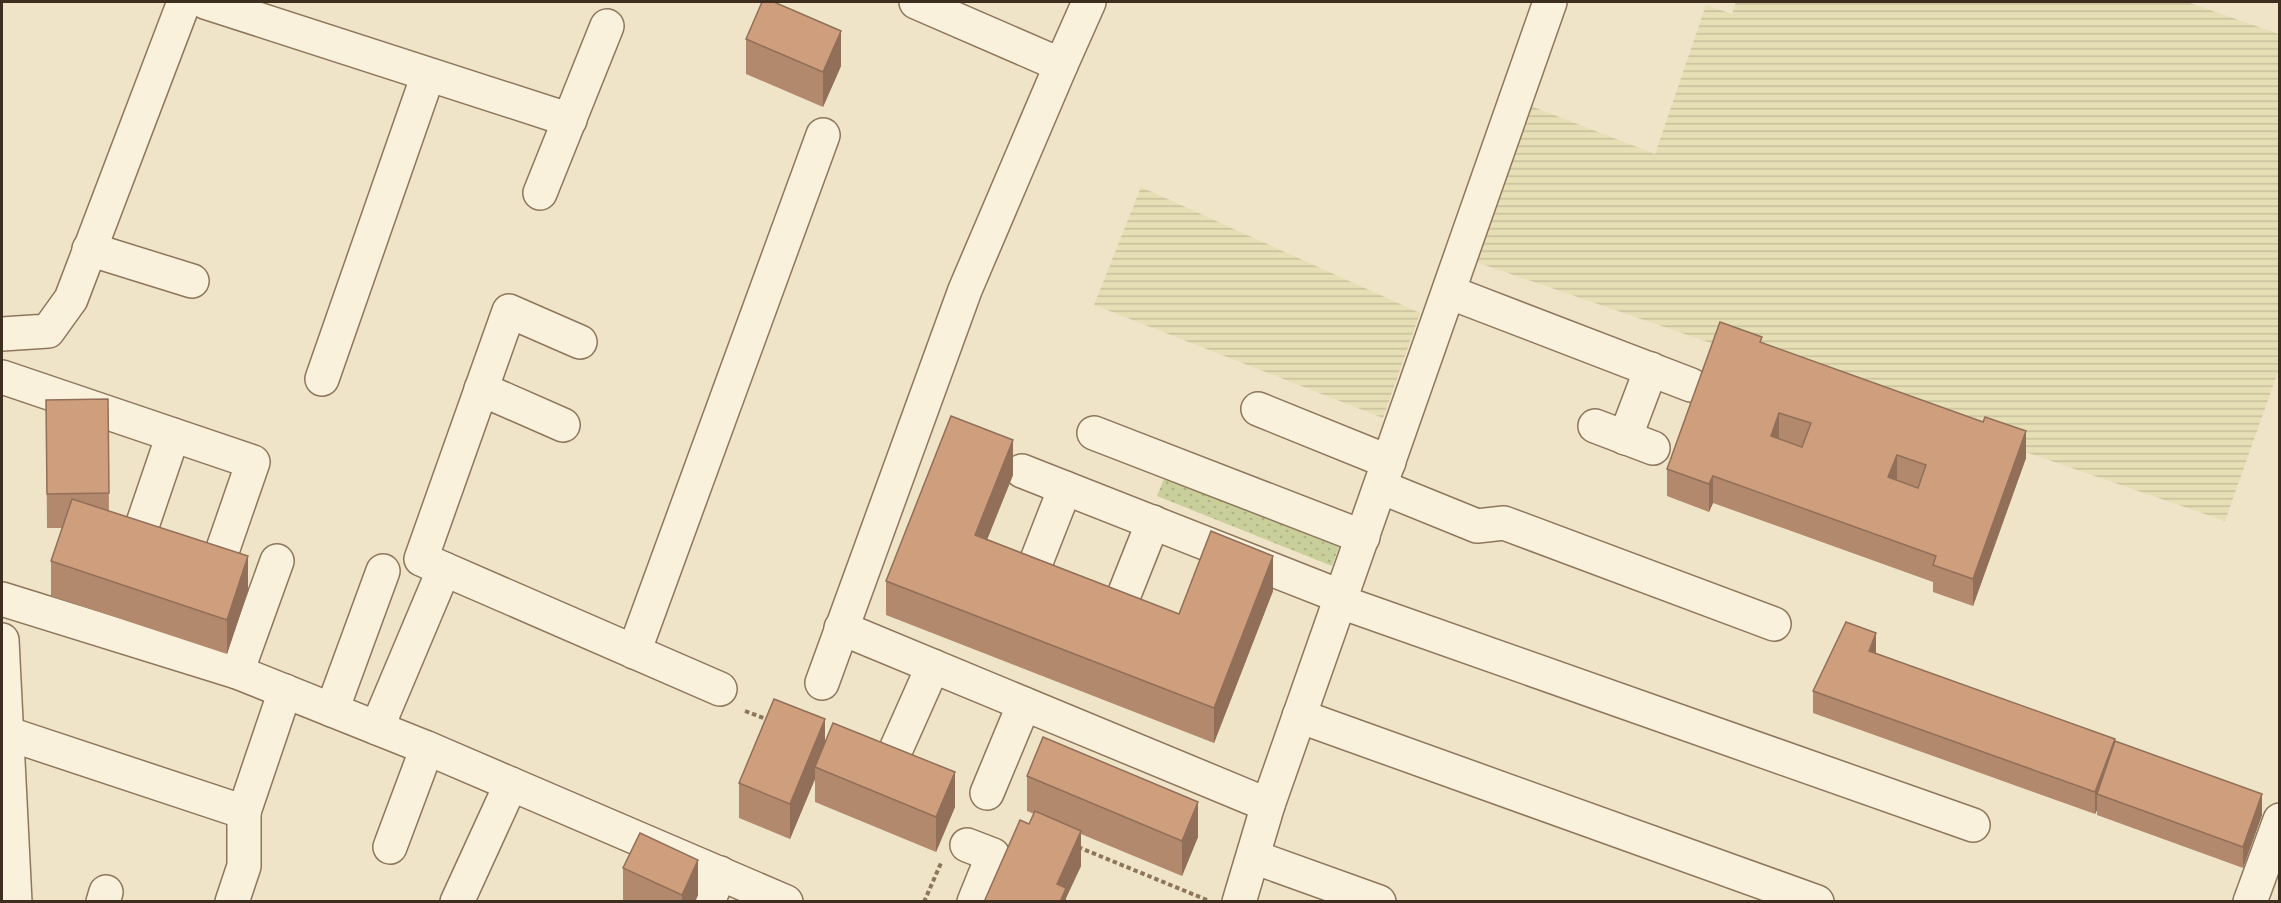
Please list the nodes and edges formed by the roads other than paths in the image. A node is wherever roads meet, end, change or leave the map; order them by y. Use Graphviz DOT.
graph roads {
  1 [pos="184,2"];
  2 [pos="205,2"];
  3 [pos="916,2"];
  4 [pos="1089,2"];
  5 [pos="1550,2"];
  6 [pos="607,26"];
  7 [pos="1061,64"];
  8 [pos="428,75"];
  9 [pos="570,120"];
  10 [pos="823,135"];
  11 [pos="540,193"];
  12 [pos="89,249"];
  13 [pos="192,281"];
  14 [pos="1449,292"];
  15 [pos="2,334"];
  16 [pos="580,342"];
  17 [pos="1651,369"];
  18 [pos="2,377"];
  19 [pos="322,379"];
  20 [pos="1691,385"];
  21 [pos="481,389"];
  22 [pos="1258,409"];
  23 [pos="563,425"];
  24 [pos="1595,426"];
  25 [pos="1094,433"];
  26 [pos="173,435"];
  27 [pos="1022,471"];
  28 [pos="1385,475"];
  29 [pos="1065,488"];
  30 [pos="1153,522"];
  31 [pos="142,526"];
  32 [pos="1364,537"];
  33 [pos="277,561"];
  34 [pos="217,566"];
  35 [pos="444,568"];
  36 [pos="383,571"];
  37 [pos="1031,575"];
  38 [pos="2,599"];
  39 [pos="1342,600"];
  40 [pos="1118,610"];
  41 [pos="1774,624"];
  42 [pos="841,628"];
  43 [pos="2,640"];
  44 [pos="634,652"];
  45 [pos="933,666"];
  46 [pos="237,672"];
  47 [pos="822,682"];
  48 [pos="720,689"];
  49 [pos="285,691"];
  50 [pos="1024,704"];
  51 [pos="332,710"];
  52 [pos="1299,716"];
  53 [pos="4,726"];
  54 [pos="377,728"];
  55 [pos="897,747"];
  56 [pos="427,748"];
  57 [pos="511,784"];
  58 [pos="987,793"];
  59 [pos="1268,805"];
  60 [pos="244,812"];
  61 [pos="2280,820"];
  62 [pos="1973,825"];
  63 [pos="968,844"];
  64 [pos="390,847"];
  65 [pos="1254,857"];
  66 [pos="714,887"];
  67 [pos="769,898"];
  68 [pos="15,902"];
  69 [pos="232,902"];
  70 [pos="457,902"];
  71 [pos="974,902"];
  72 [pos="1239,902"];
  73 [pos="1379,902"];
  74 [pos="1817,902"];
  75 [pos="2250,902"];
  1 -- 12 [label="street"];
  2 -- 8 [label="street"];
  3 -- 7 [label="street"];
  4 -- 7 [label="street"];
  5 -- 14 [label="street"];
  6 -- 9 [label="street"];
  7 -- 42 [label="street"];
  8 -- 9 [label="street"];
  8 -- 19 [label="street"];
  9 -- 11 [label="street"];
  10 -- 44 [label="street"];
  12 -- 13 [label="street"];
  12 -- 15 [label="street"];
  14 -- 17 [label="street"];
  14 -- 28 [label="street"];
  16 -- 21 [label="street"];
  17 -- 20 [label="street"];
  17 -- 24 [label="street"];
  18 -- 26 [label="street"];
  21 -- 23 [label="street"];
  21 -- 35 [label="street"];
  22 -- 28 [label="street"];
  25 -- 32 [label="street"];
  26 -- 31 [label="street"];
  26 -- 34 [label="street"];
  27 -- 29 [label="street"];
  28 -- 32 [label="street"];
  28 -- 41 [label="street"];
  29 -- 30 [label="street"];
  29 -- 37 [label="street"];
  30 -- 39 [label="street"];
  30 -- 40 [label="street"];
  32 -- 39 [label="street"];
  33 -- 46 [label="street"];
  35 -- 44 [label="street"];
  35 -- 54 [label="street"];
  36 -- 51 [label="street"];
  38 -- 46 [label="street"];
  39 -- 52 [label="street"];
  39 -- 62 [label="street"];
  42 -- 45 [label="street"];
  42 -- 47 [label="street"];
  43 -- 53 [label="street"];
  44 -- 48 [label="street"];
  45 -- 50 [label="street"];
  45 -- 55 [label="street"];
  46 -- 49 [label="street"];
  49 -- 51 [label="street"];
  49 -- 60 [label="street"];
  50 -- 58 [label="street"];
  50 -- 59 [label="street"];
  51 -- 54 [label="street"];
  52 -- 59 [label="street"];
  52 -- 74 [label="street"];
  53 -- 60 [label="street"];
  53 -- 68 [label="street"];
  54 -- 56 [label="street"];
  56 -- 57 [label="street"];
  56 -- 64 [label="street"];
  57 -- 66 [label="street"];
  57 -- 70 [label="street"];
  59 -- 65 [label="street"];
  60 -- 69 [label="street"];
  61 -- 75 [label="street"];
  63 -- 71 [label="street"];
  65 -- 72 [label="street"];
  65 -- 73 [label="street"];
  66 -- 67 [label="street"];
}
